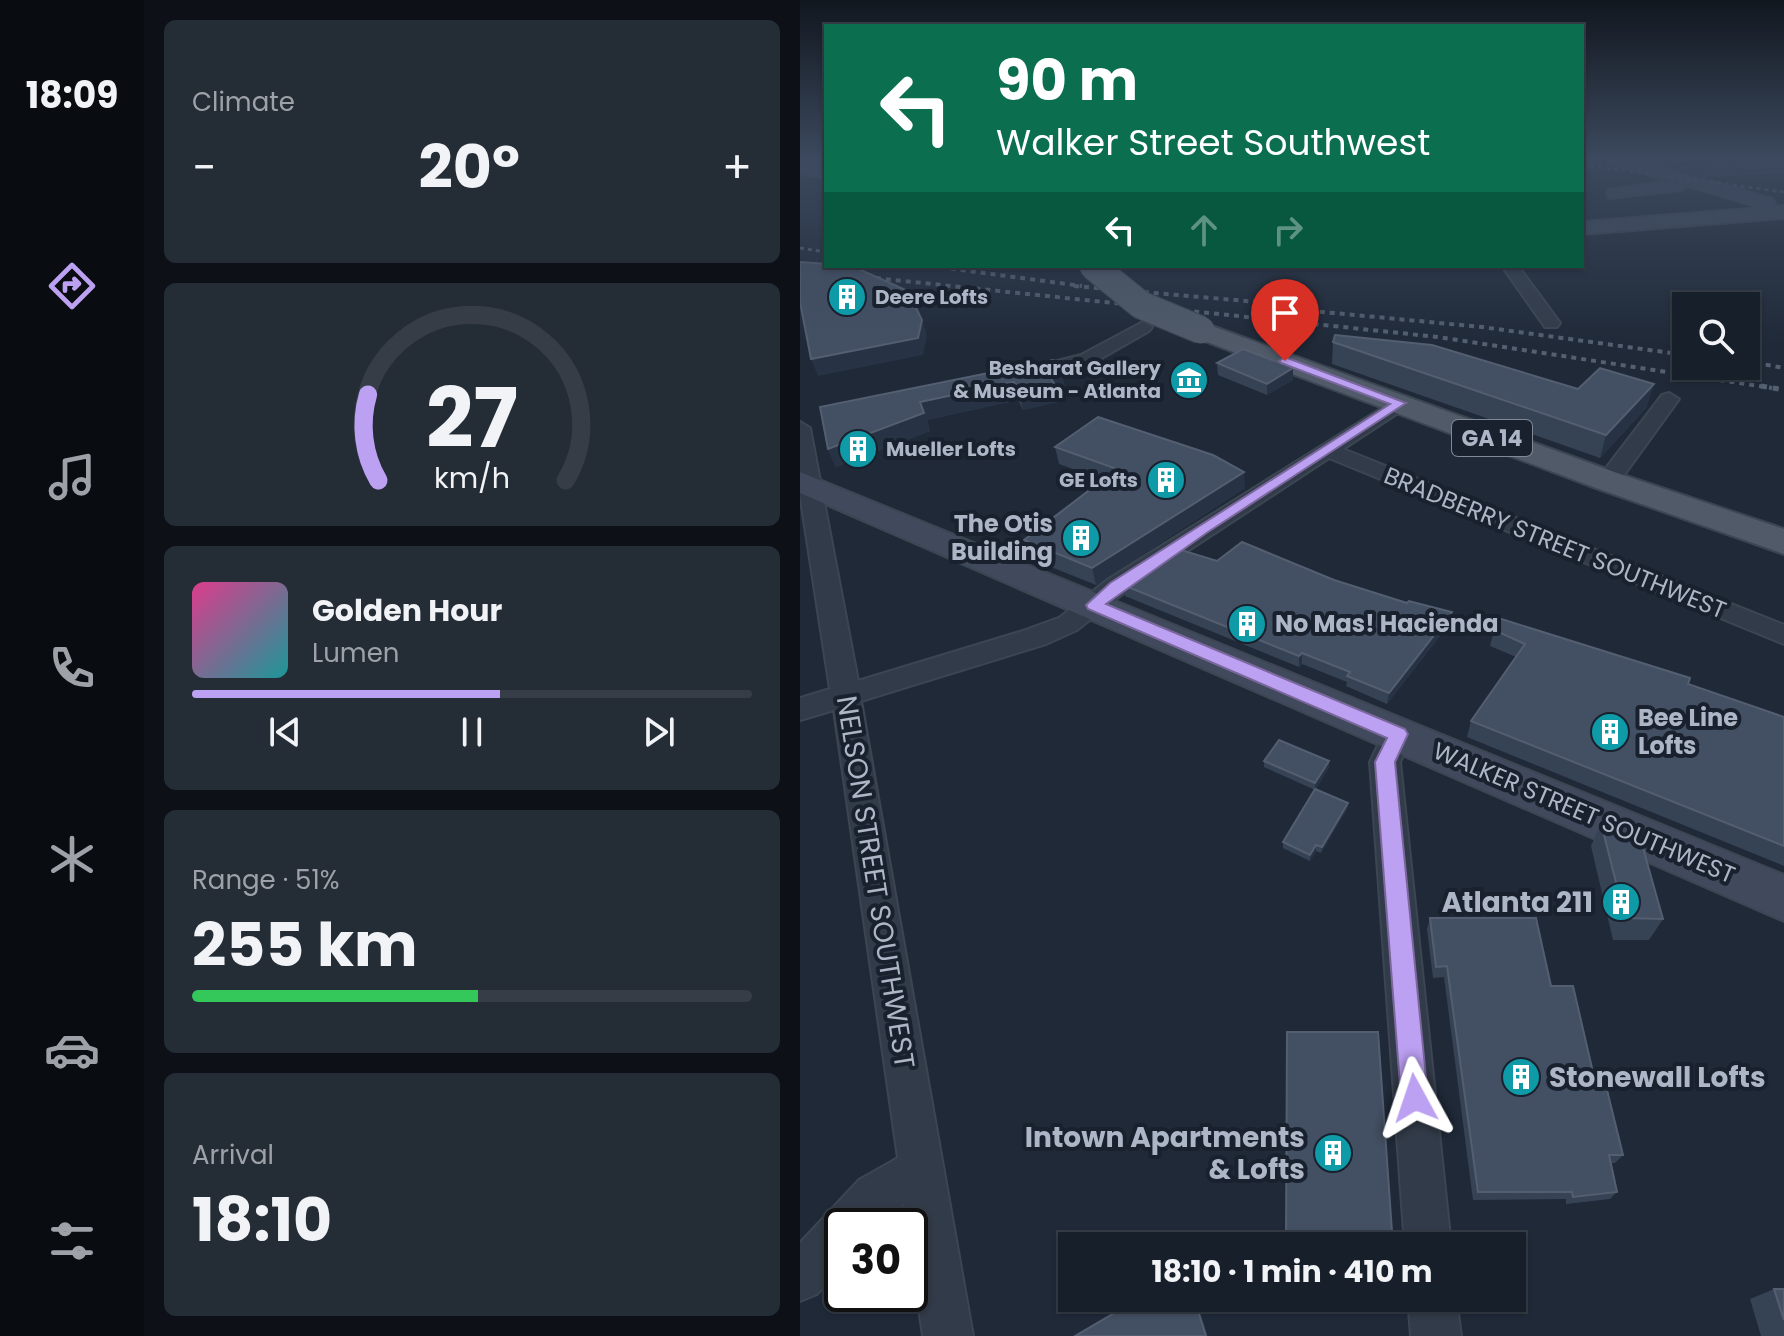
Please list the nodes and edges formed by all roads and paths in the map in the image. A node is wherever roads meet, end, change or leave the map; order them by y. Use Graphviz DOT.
graph roads {
  1 [pos="1610,221"];
  2 [pos="1654,221"];
  3 [pos="1779,221"];
  4 [pos="1612,225"];
  5 [pos="1584,228"];
  6 [pos="1584,236"];
  7 [pos="1683,241"];
  8 [pos="1584,245"];
  9 [pos="1095,268"];
  10 [pos="1511,268"];
  11 [pos="1551,323"];
  12 [pos="1143,327"];
  13 [pos="997,381"];
  14 [pos="1669,399"];
  15 [pos="1400,403"];
  16 [pos="821,417"];
  17 [pos="800,422"];
  18 [pos="800,428"];
  19 [pos="1327,450"];
  20 [pos="1608,481"];
  21 [pos="805,482"];
  22 [pos="1784,542"];
  23 [pos="1094,605"];
  24 [pos="1784,635"];
  25 [pos="846,696"];
  26 [pos="800,709"];
  27 [pos="1398,734"];
  28 [pos="1784,898"];
  29 [pos="922,1169"];
  30 [pos="864,1208"];
  31 [pos="1427,1232"];
  32 [pos="824,1251"];
  33 [pos="800,1277"];
  34 [pos="1433,1312"];
  35 [pos="948,1336"];
  36 [pos="1436,1336"];
  1 -- 4 [label="street"];
  2 -- 4 [label="street"];
  3 -- 6 [label="street"];
  4 -- 5 [label="street"];
  7 -- 8 [label="street"];
  9 -- 15 [label="main road, GA 14, bridge"];
  10 -- 11 [label="street"];
  12 -- 13 [label="street"];
  14 -- 20 [label="street"];
  15 -- 19 [label="street"];
  15 -- 20 [label="main road, GA 14"];
  16 -- 17 [label="street"];
  18 -- 21 [label="street, NELSON STREET SOUTHWEST"];
  19 -- 23 [label="street"];
  19 -- 24 [label="street, BRADBERRY STREET SOUTHWEST"];
  20 -- 22 [label="main road, GA 14"];
  21 -- 23 [label="street, WALKER STREET SOUTHWEST"];
  21 -- 25 [label="street, NELSON STREET SOUTHWEST"];
  23 -- 25 [label="street"];
  23 -- 27 [label="street, WALKER STREET SOUTHWEST"];
  25 -- 26 [label="street"];
  25 -- 29 [label="street, NELSON STREET SOUTHWEST"];
  27 -- 28 [label="street, WALKER STREET SOUTHWEST"];
  27 -- 31 [label="street"];
  29 -- 30 [label="street"];
  29 -- 35 [label="street, NELSON STREET SOUTHWEST"];
  32 -- 33 [label="street"];
  34 -- 36 [label="street"];
}
